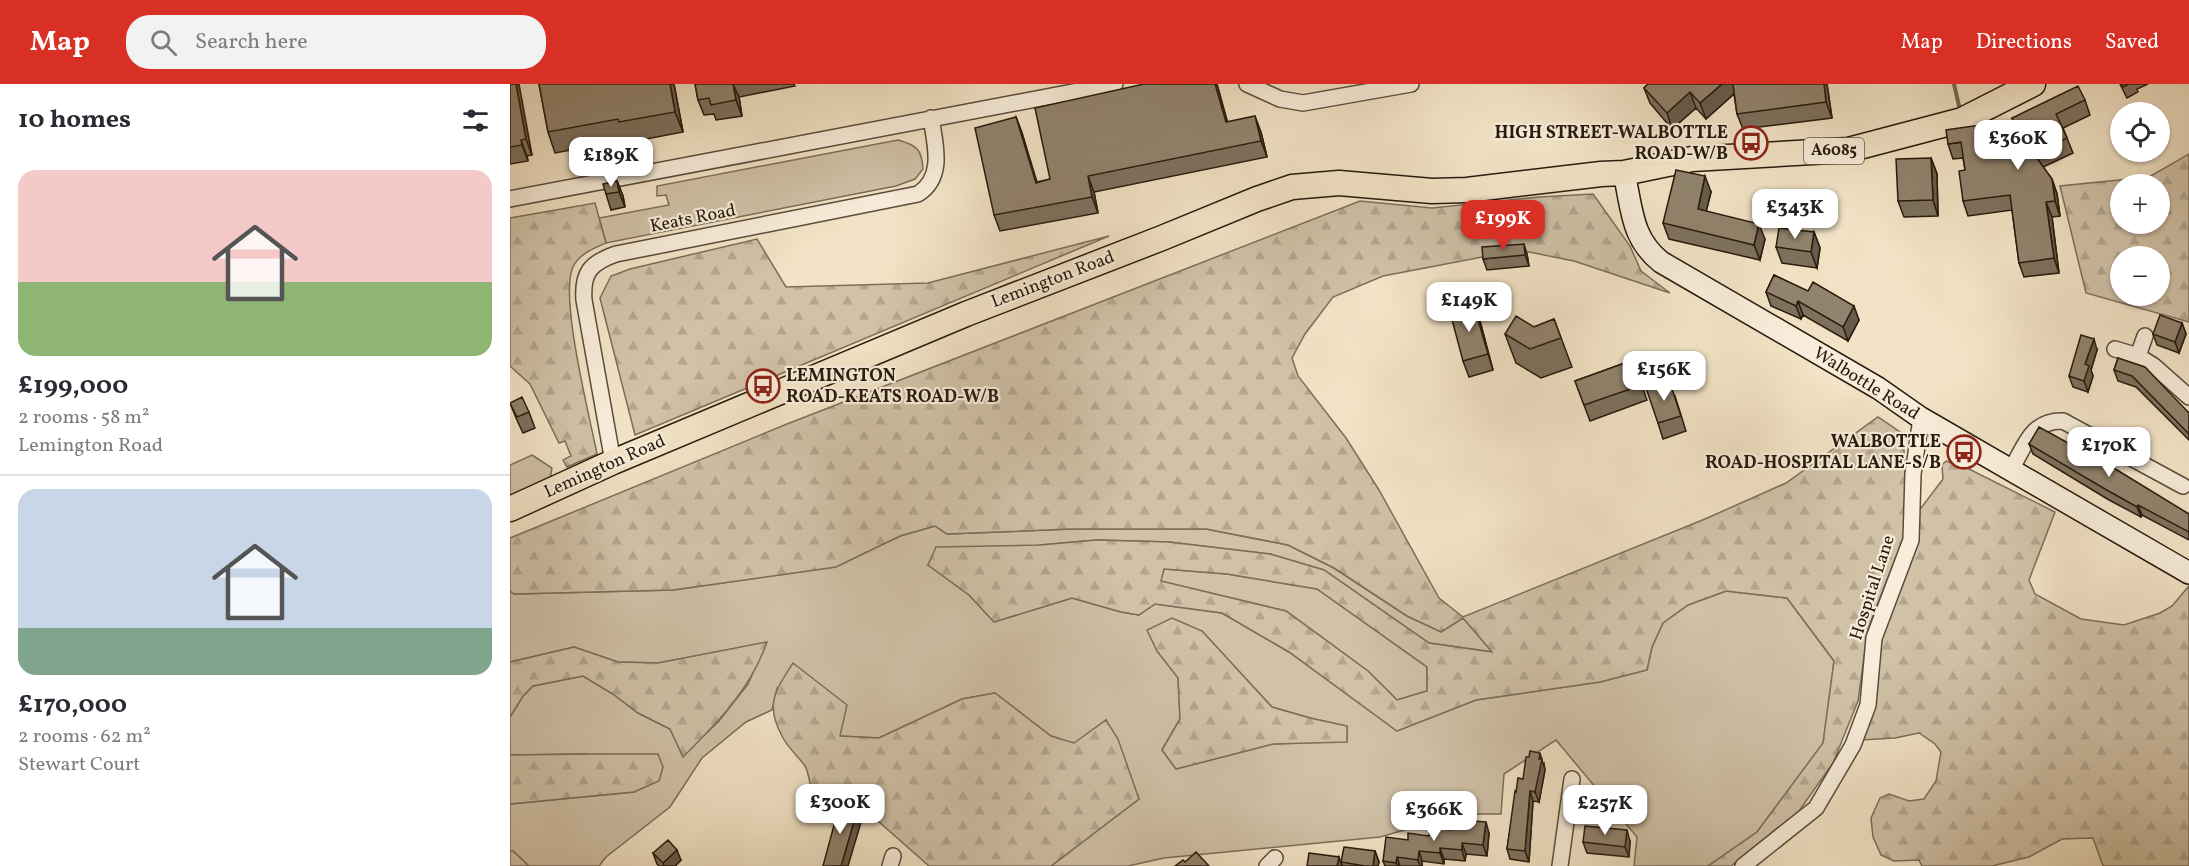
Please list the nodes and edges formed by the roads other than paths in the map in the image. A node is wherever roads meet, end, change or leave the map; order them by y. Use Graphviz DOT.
graph roads {
  1 [pos="1115,84"];
  2 [pos="1247,84"];
  3 [pos="1411,84"];
  4 [pos="2033,84"];
  5 [pos="931,118"];
  6 [pos="1624,173"];
  7 [pos="510,199"];
  8 [pos="2145,336"];
  9 [pos="2115,348"];
  10 [pos="2138,356"];
  11 [pos="2189,397"];
  12 [pos="1921,418"];
  13 [pos="613,462"];
  14 [pos="2011,470"];
  15 [pos="2183,486"];
  16 [pos="510,509"];
  17 [pos="2189,573"];
  18 [pos="1572,779"];
  19 [pos="1560,866"];
  20 [pos="1743,866"];
  1 -- 5 [label="street"];
  2 -- 3 [label="street"];
  4 -- 6 [label="main road, A6085"];
  5 -- 7 [label="street"];
  5 -- 13 [label="street, Keats Road"];
  6 -- 12 [label="street, Walbottle Road"];
  6 -- 13 [label="main road, Lemington Road / A6085"];
  8 -- 10 [label="street"];
  9 -- 10 [label="street"];
  10 -- 11 [label="street"];
  12 -- 14 [label="street, Walbottle Road"];
  12 -- 20 [label="street, Hospital Lane"];
  13 -- 16 [label="main road, Lemington Road / A6085"];
  14 -- 15 [label="street"];
  14 -- 17 [label="street, Walbottle Road"];
  18 -- 19 [label="street"];
}
